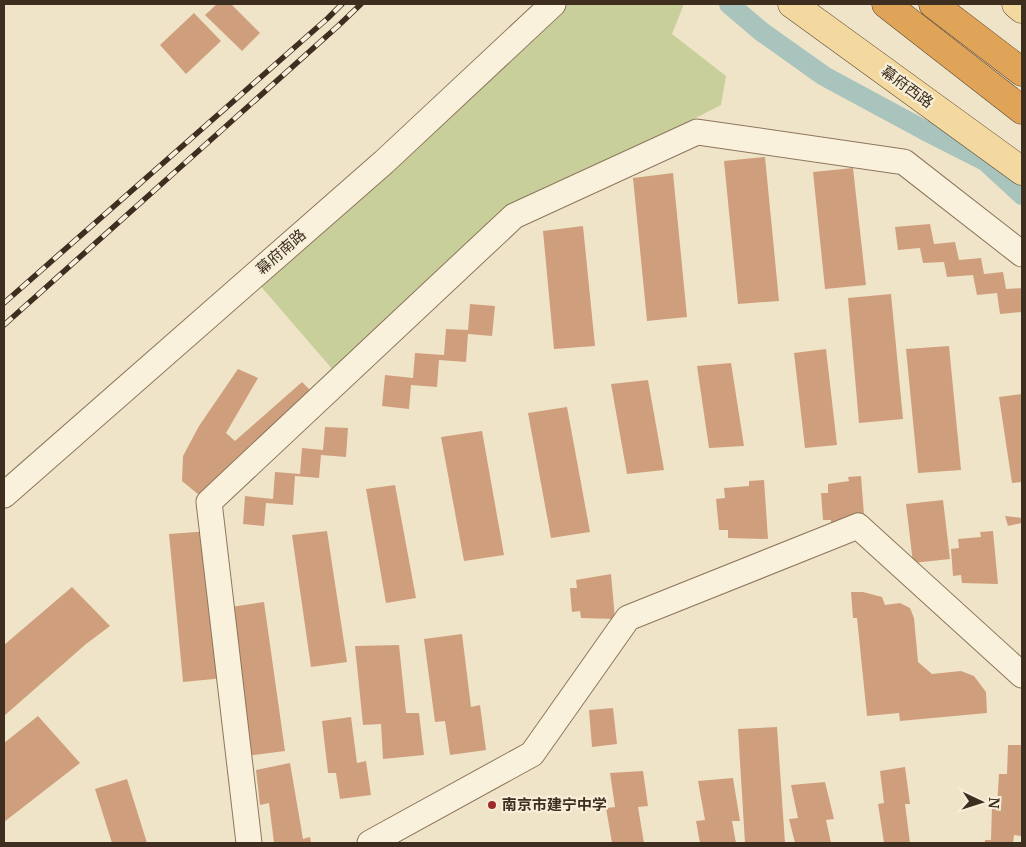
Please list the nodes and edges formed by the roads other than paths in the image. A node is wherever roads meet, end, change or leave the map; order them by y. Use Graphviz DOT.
graph roads {
  1 [pos="553,4"];
  2 [pos="792,4"];
  3 [pos="886,4"];
  4 [pos="933,4"];
  5 [pos="1016,4"];
  6 [pos="1022,9"];
  7 [pos="1022,72"];
  8 [pos="1022,110"];
  9 [pos="1022,171"];
  10 [pos="1022,254"];
  11 [pos="4,495"];
  12 [pos="1022,675"];
  13 [pos="250,843"];
  14 [pos="370,843"];
  1 -- 11 [label="street, 幕府南路"];
  2 -- 9 [label="main road, 幕府西路"];
  3 -- 8 [label="highway"];
  4 -- 7 [label="highway"];
  5 -- 6 [label="main road"];
  10 -- 13 [label="street"];
  12 -- 14 [label="street"];
}
